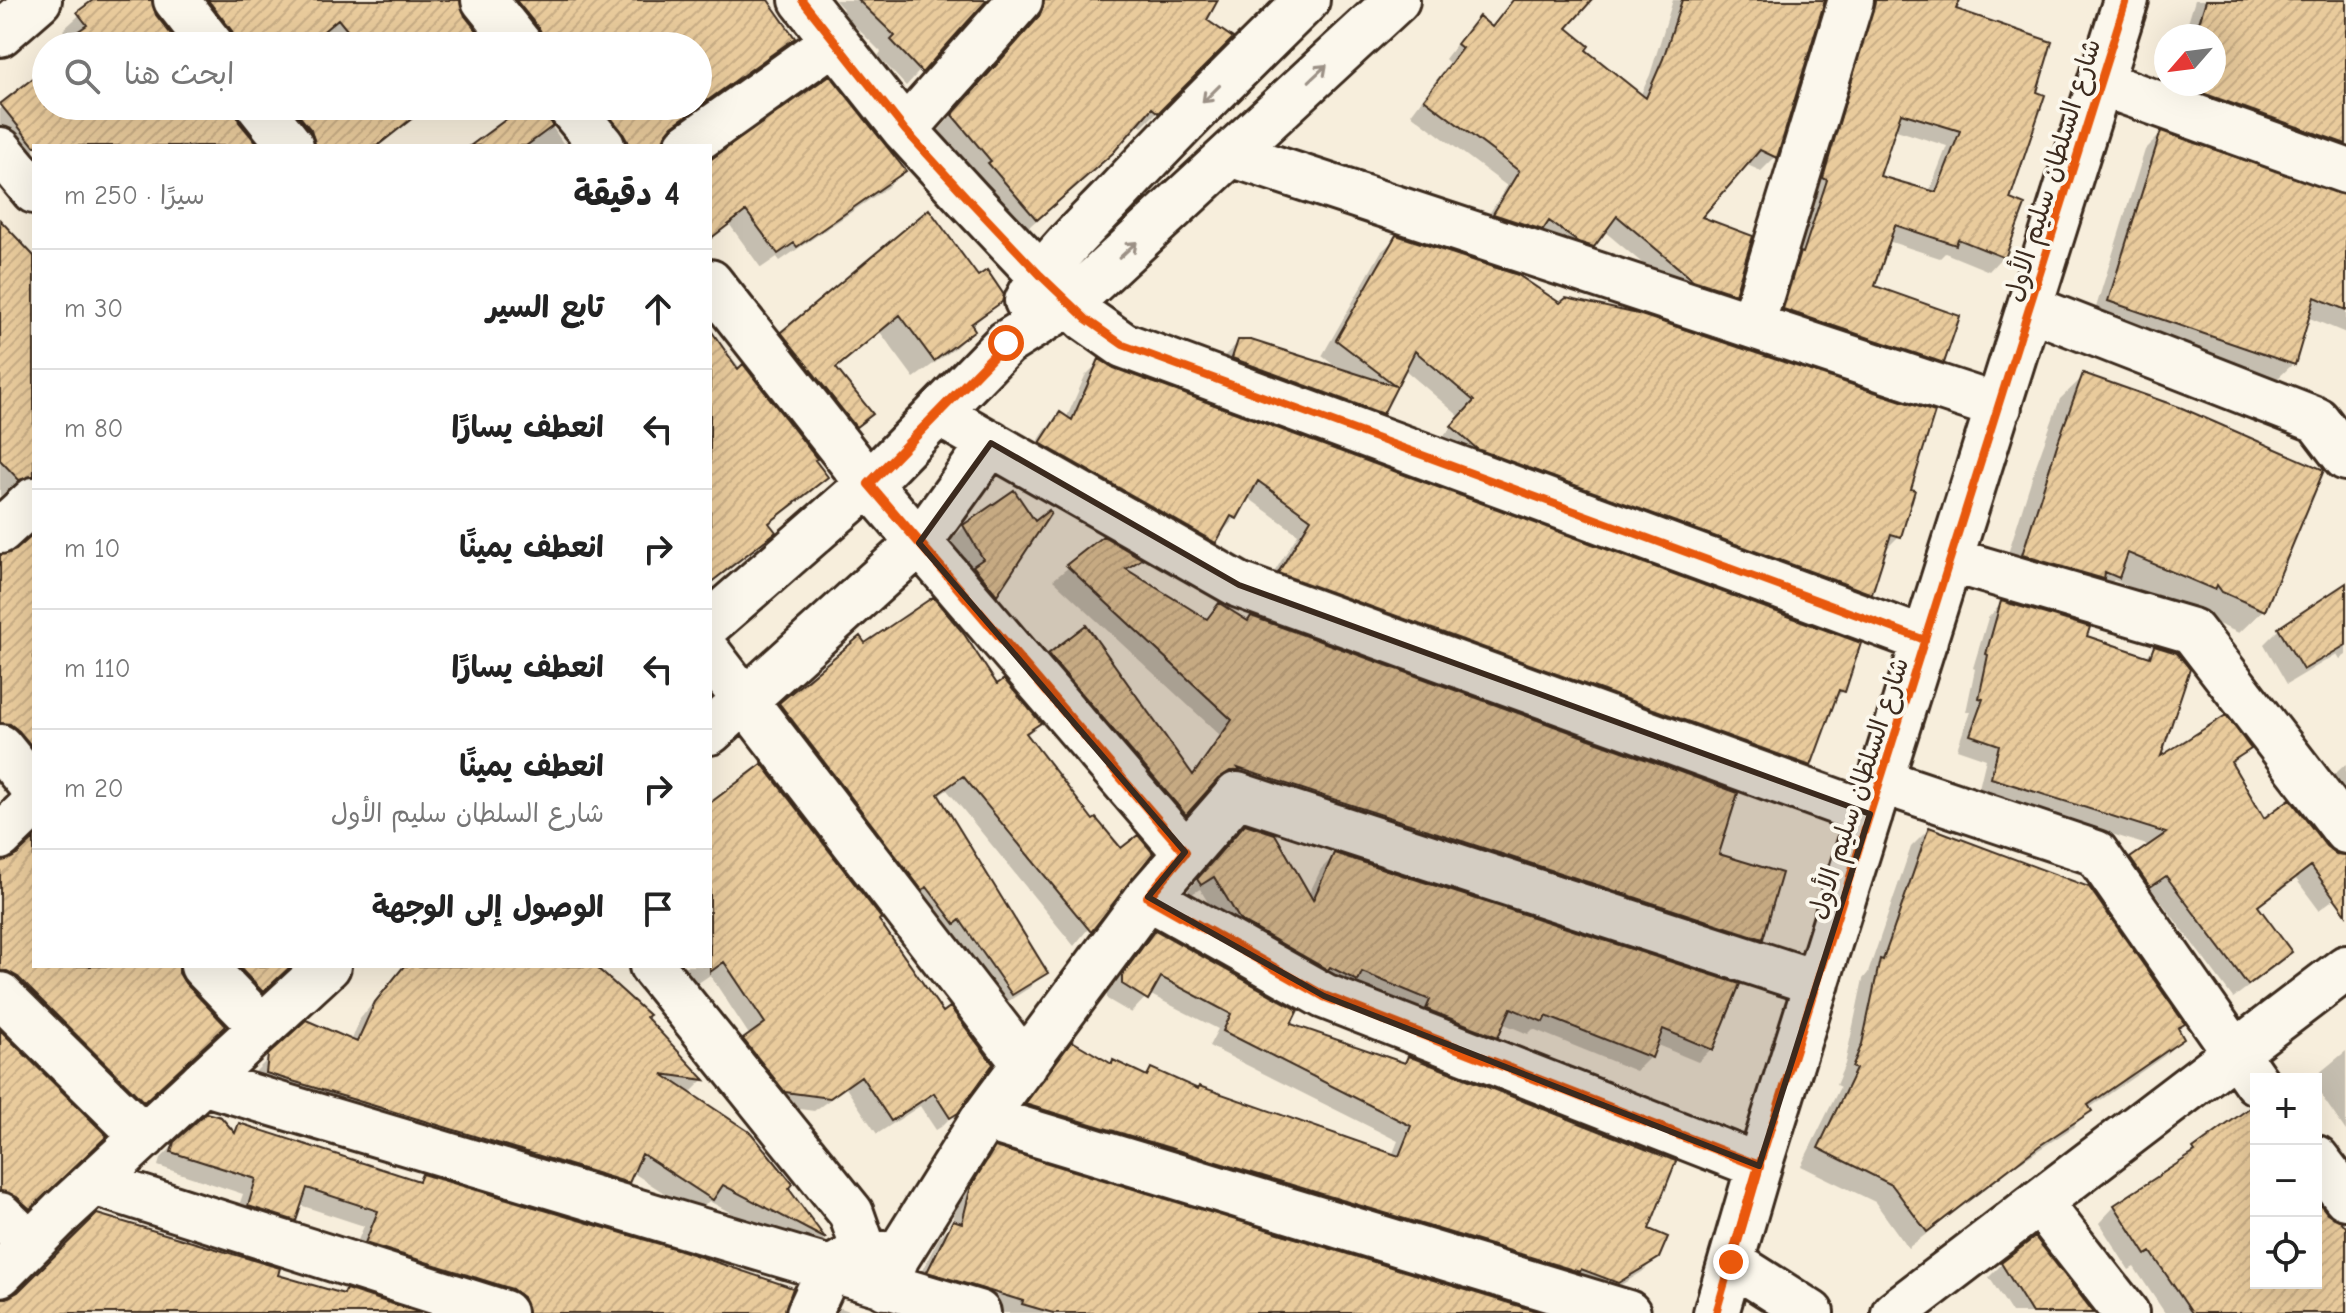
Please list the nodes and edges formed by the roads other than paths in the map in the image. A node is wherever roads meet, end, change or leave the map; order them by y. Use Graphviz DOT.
graph roads {
  1 [pos="39,0"];
  2 [pos="176,0"];
  3 [pos="484,0"];
  4 [pos="1020,0"];
  5 [pos="1307,0"];
  6 [pos="1397,0"];
  7 [pos="1851,0"];
  8 [pos="2126,0"];
  9 [pos="817,13"];
  10 [pos="201,32"];
  11 [pos="510,32"];
  12 [pos="0,34"];
  13 [pos="2100,83"];
  14 [pos="270,120"];
  15 [pos="581,120"];
  16 [pos="905,130"];
  17 [pos="289,144"];
  18 [pos="600,144"];
  19 [pos="689,144"];
  20 [pos="0,150"];
  21 [pos="1231,154"];
  22 [pos="2346,171"];
  23 [pos="32,189"];
  24 [pos="712,285"];
  25 [pos="1055,289"];
  26 [pos="2030,308"];
  27 [pos="1752,325"];
  28 [pos="1999,407"];
  29 [pos="2332,409"];
  30 [pos="939,414"];
  31 [pos="991,443"];
  32 [pos="2346,458"];
  33 [pos="869,484"];
  34 [pos="919,543"];
  35 [pos="1950,560"];
  36 [pos="712,621"];
  37 [pos="1925,640"];
  38 [pos="712,658"];
  39 [pos="744,699"];
  40 [pos="712,730"];
  41 [pos="1875,798"];
  42 [pos="32,806"];
  43 [pos="2346,831"];
  44 [pos="0,837"];
  45 [pos="1185,852"];
  46 [pos="1148,897"];
  47 [pos="205,968"];
  48 [pos="326,968"];
  49 [pos="654,968"];
  50 [pos="2346,968"];
  51 [pos="1817,983"];
  52 [pos="0,995"];
  53 [pos="262,1027"];
  54 [pos="1025,1064"];
  55 [pos="2245,1068"];
  56 [pos="202,1082"];
  57 [pos="984,1118"];
  58 [pos="144,1137"];
  59 [pos="1759,1166"];
  60 [pos="2322,1166"];
  61 [pos="94,1183"];
  62 [pos="2346,1197"];
  63 [pos="2039,1202"];
  64 [pos="10,1244"];
  65 [pos="1731,1262"];
  66 [pos="869,1266"];
  67 [pos="504,1313"];
  68 [pos="809,1313"];
  69 [pos="978,1313"];
  70 [pos="1628,1313"];
  71 [pos="1716,1313"];
  72 [pos="1811,1313"];
  73 [pos="1894,1313"];
  74 [pos="2126,1313"];
  1 -- 12 [label="street"];
  2 -- 10 [label="street"];
  3 -- 11 [label="street"];
  4 -- 16 [label="street"];
  5 -- 25 [label="street, one-way"];
  21 -- 6 [label="street, one-way"];
  7 -- 27 [label="street"];
  8 -- 13 [label="street, شارع السلطان سليم الأول"];
  9 -- 16 [label="street"];
  9 -- 19 [label="street"];
  13 -- 22 [label="street"];
  13 -- 26 [label="street, شارع السلطان سليم الأول"];
  14 -- 17 [label="street"];
  15 -- 18 [label="street"];
  16 -- 25 [label="street"];
  20 -- 23 [label="street"];
  25 -- 21 [label="street, one-way"];
  21 -- 27 [label="street"];
  24 -- 33 [label="street"];
  25 -- 30 [label="street"];
  25 -- 37 [label="street"];
  26 -- 28 [label="street, شارع السلطان سليم الأول"];
  26 -- 29 [label="street"];
  27 -- 28 [label="street"];
  28 -- 35 [label="street, شارع السلطان سليم الأول"];
  29 -- 32 [label="street"];
  30 -- 31 [label="street"];
  30 -- 33 [label="street"];
  31 -- 34 [label="street"];
  31 -- 41 [label="street"];
  33 -- 34 [label="street"];
  33 -- 36 [label="street"];
  34 -- 39 [label="street"];
  34 -- 45 [label="street"];
  35 -- 37 [label="street, شارع السلطان سليم الأول"];
  35 -- 43 [label="street"];
  37 -- 41 [label="street, شارع السلطان سليم الأول"];
  38 -- 39 [label="street"];
  39 -- 40 [label="street"];
  39 -- 54 [label="street"];
  41 -- 51 [label="street, شارع السلطان سليم الأول"];
  41 -- 55 [label="street"];
  42 -- 44 [label="street"];
  45 -- 46 [label="street"];
  45 -- 51 [label="street"];
  46 -- 54 [label="street"];
  46 -- 59 [label="street"];
  47 -- 53 [label="street"];
  48 -- 53 [label="street"];
  49 -- 66 [label="street"];
  50 -- 55 [label="street"];
  51 -- 59 [label="street, شارع السلطان سليم الأول"];
  52 -- 58 [label="street"];
  53 -- 56 [label="street"];
  54 -- 57 [label="street"];
  55 -- 63 [label="street"];
  56 -- 58 [label="street"];
  56 -- 66 [label="street"];
  57 -- 66 [label="street"];
  57 -- 70 [label="street"];
  58 -- 61 [label="street"];
  59 -- 65 [label="street, شارع السلطان سليم الأول"];
  60 -- 62 [label="street"];
  61 -- 64 [label="street"];
  61 -- 67 [label="street"];
  63 -- 73 [label="street"];
  63 -- 74 [label="street"];
  65 -- 71 [label="street, شارع السلطان سليم الأول"];
  65 -- 72 [label="street"];
  66 -- 68 [label="street"];
  66 -- 69 [label="street"];
}
